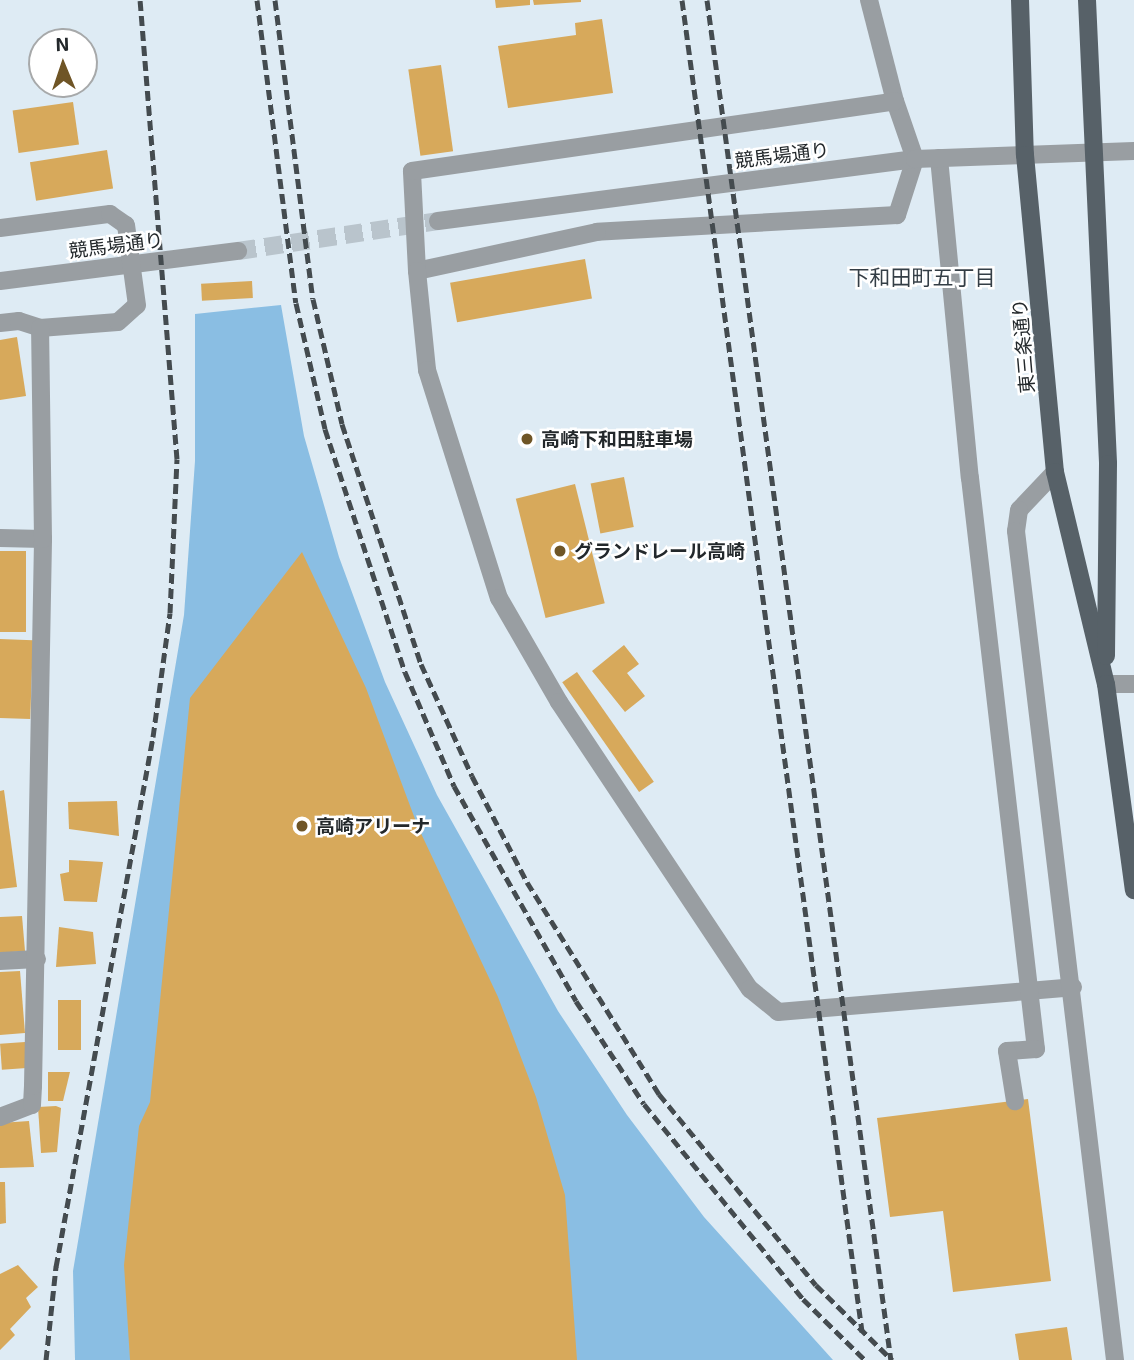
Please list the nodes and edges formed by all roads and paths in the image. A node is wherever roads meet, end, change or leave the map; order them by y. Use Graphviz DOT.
graph roads {
  1 [pos="869,0"];
  2 [pos="1020,0"];
  3 [pos="1087,0"];
  4 [pos="895,101"];
  5 [pos="1134,151"];
  6 [pos="1092,152"];
  7 [pos="1025,155"];
  8 [pos="939,158"];
  9 [pos="915,159"];
  10 [pos="438,221"];
  11 [pos="0,228"];
  12 [pos="238,251"];
  13 [pos="417,271"];
  14 [pos="0,281"];
  15 [pos="0,323"];
  16 [pos="40,328"];
  17 [pos="1055,472"];
  18 [pos="0,538"];
  19 [pos="43,539"];
  20 [pos="1106,684"];
  21 [pos="1134,684"];
  22 [pos="1134,890"];
  23 [pos="37,959"];
  24 [pos="0,961"];
  25 [pos="1073,987"];
  26 [pos="1015,1101"];
  27 [pos="0,1117"];
  28 [pos="1115,1360"];
  1 -- 4 [label="street"];
  2 -- 7 [label="main road, 東三条通り"];
  3 -- 6 [label="main road, 東三条通り"];
  4 -- 9 [label="street"];
  4 -- 13 [label="street"];
  5 -- 6 [label="street, 競馬場通り"];
  6 -- 7 [label="street, 競馬場通り"];
  6 -- 20 [label="main road, 東三条通り"];
  7 -- 8 [label="street, 競馬場通り"];
  7 -- 17 [label="main road, 東三条通り"];
  8 -- 9 [label="street, 競馬場通り"];
  8 -- 26 [label="street, bridge"];
  9 -- 10 [label="street, 競馬場通り"];
  9 -- 13 [label="street"];
  11 -- 16 [label="street, bridge"];
  12 -- 14 [label="street, 競馬場通り"];
  13 -- 25 [label="street"];
  15 -- 16 [label="street"];
  16 -- 19 [label="street"];
  17 -- 20 [label="main road, 東三条通り"];
  17 -- 25 [label="street"];
  18 -- 19 [label="street"];
  19 -- 23 [label="street"];
  20 -- 21 [label="street"];
  20 -- 22 [label="main road, 東三条通り"];
  23 -- 24 [label="street"];
  23 -- 27 [label="street"];
  25 -- 28 [label="street"];
}
